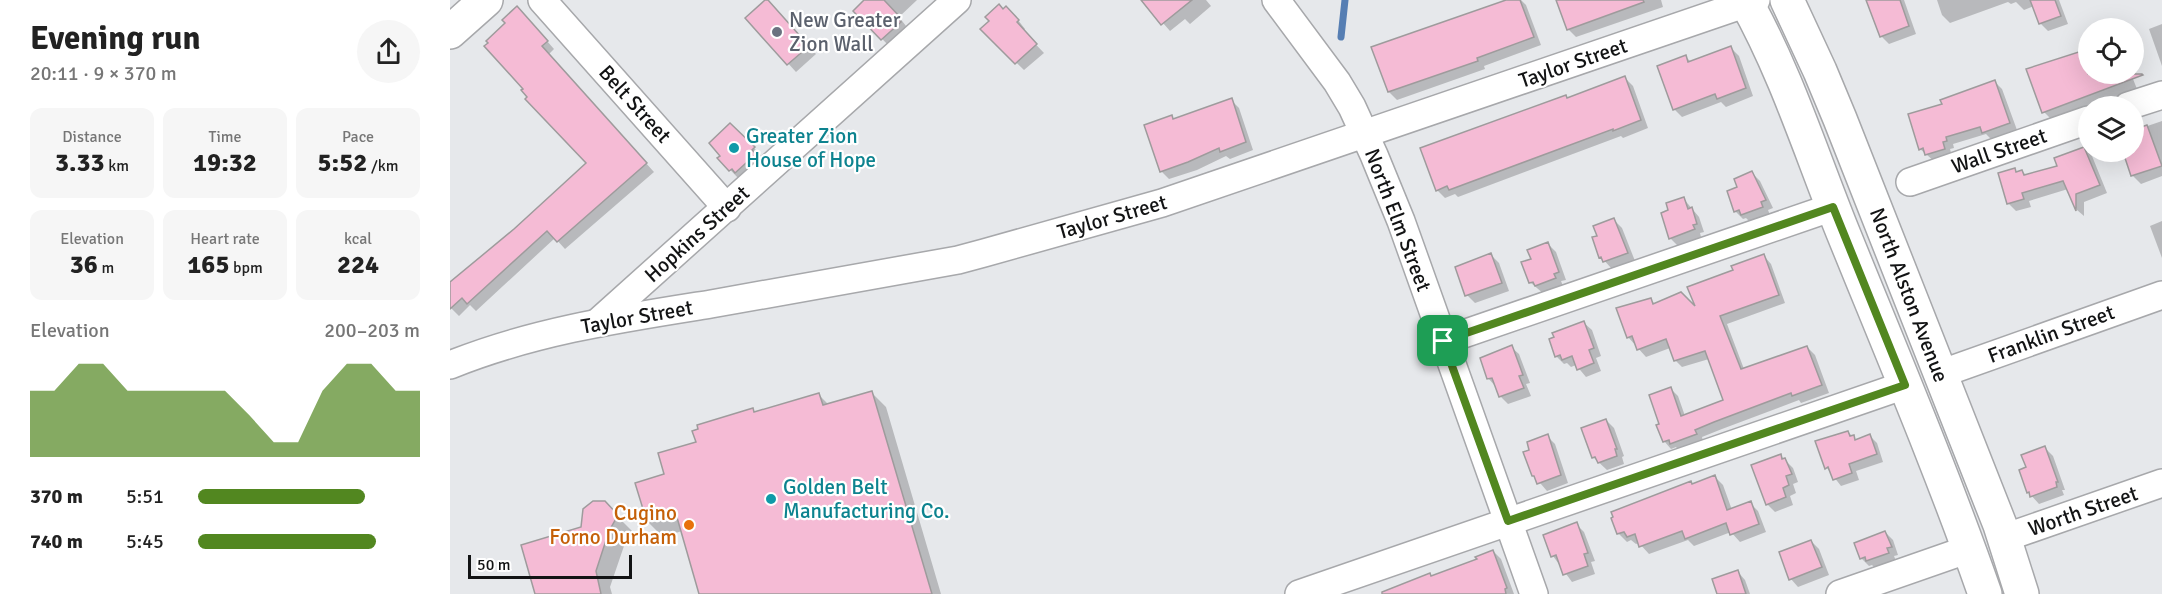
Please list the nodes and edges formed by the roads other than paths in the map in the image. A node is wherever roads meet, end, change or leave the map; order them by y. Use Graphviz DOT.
graph roads {
  1 [pos="486,0"];
  2 [pos="542,0"];
  3 [pos="957,0"];
  4 [pos="1276,0"];
  5 [pos="1787,0"];
  6 [pos="1749,1"];
  7 [pos="450,32"];
  8 [pos="2162,94"];
  9 [pos="2144,100"];
  10 [pos="2078,123"];
  11 [pos="1364,134"];
  12 [pos="1910,182"];
  13 [pos="1833,207"];
  14 [pos="727,208"];
  15 [pos="2162,295"];
  16 [pos="597,323"];
  17 [pos="1443,341"];
  18 [pos="450,365"];
  19 [pos="1940,374"];
  20 [pos="1905,385"];
  21 [pos="2162,483"];
  22 [pos="1508,521"];
  23 [pos="2004,538"];
  24 [pos="1969,549"];
  25 [pos="1299,594"];
  26 [pos="1534,594"];
  27 [pos="1840,594"];
  28 [pos="1985,594"];
  29 [pos="2022,594"];
  1 -- 7 [label="main road"];
  2 -- 14 [label="street, Belt Street"];
  3 -- 14 [label="street, Hopkins Street"];
  4 -- 11 [label="street, North Elm Street"];
  5 -- 19 [label="main road, North Alston Avenue"];
  6 -- 11 [label="street, Taylor Street"];
  6 -- 13 [label="main road, North Alston Avenue"];
  8 -- 9 [label="street"];
  10 -- 12 [label="street, Wall Street"];
  11 -- 16 [label="street, Taylor Street"];
  11 -- 17 [label="street, North Elm Street"];
  13 -- 17 [label="street"];
  13 -- 20 [label="main road, North Alston Avenue"];
  14 -- 16 [label="street, Hopkins Street"];
  15 -- 19 [label="street, Franklin Street"];
  16 -- 18 [label="street, Taylor Street"];
  17 -- 22 [label="street, North Elm Street"];
  19 -- 23 [label="main road, North Alston Avenue"];
  20 -- 22 [label="street"];
  20 -- 24 [label="main road, North Alston Avenue"];
  21 -- 23 [label="street, Worth Street"];
  22 -- 25 [label="street"];
  22 -- 26 [label="street, North Elm Street"];
  23 -- 29 [label="main road, North Alston Avenue"];
  24 -- 27 [label="street"];
  24 -- 28 [label="main road, North Alston Avenue"];
}
